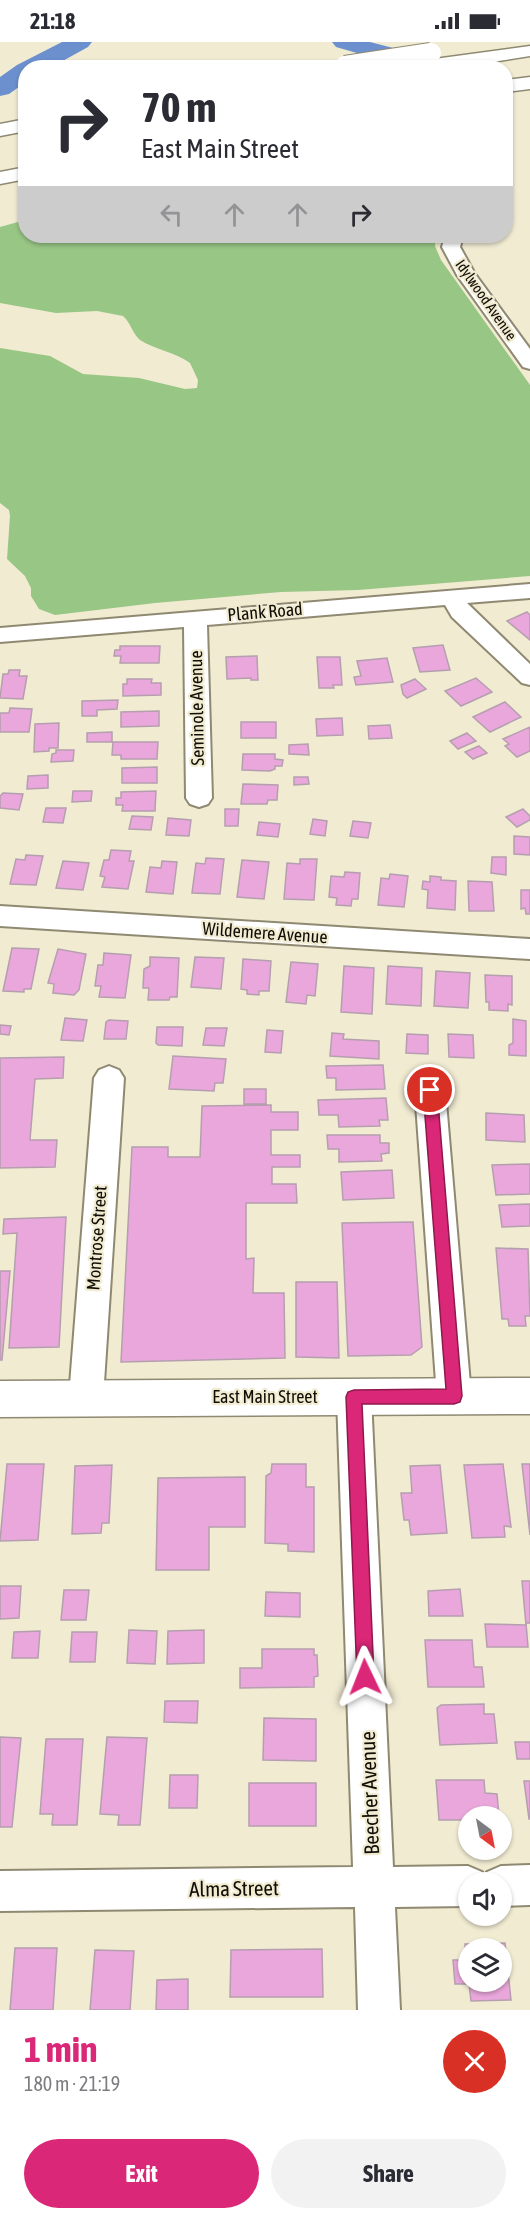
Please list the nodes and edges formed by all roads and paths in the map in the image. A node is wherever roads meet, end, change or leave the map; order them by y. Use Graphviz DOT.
graph roads {
  1 [pos="522,42"];
  2 [pos="530,51"];
  3 [pos="385,60"];
  4 [pos="463,60"];
  5 [pos="530,63"];
  6 [pos="513,65"];
  7 [pos="530,83"];
  8 [pos="513,85"];
  9 [pos="18,127"];
  10 [pos="0,130"];
  11 [pos="18,175"];
  12 [pos="0,178"];
  13 [pos="452,243"];
  14 [pos="530,363"];
  15 [pos="530,591"];
  16 [pos="452,597"];
  17 [pos="195,618"];
  18 [pos="0,635"];
  19 [pos="530,677"];
  20 [pos="199,798"];
  21 [pos="0,916"];
  22 [pos="530,949"];
  23 [pos="109,1078"];
  24 [pos="430,1090"];
  25 [pos="454,1396"];
  26 [pos="530,1396"];
  27 [pos="354,1397"];
  28 [pos="86,1398"];
  29 [pos="0,1399"];
  30 [pos="530,1885"];
  31 [pos="458,1886"];
  32 [pos="512,1886"];
  33 [pos="374,1888"];
  34 [pos="0,1891"];
  35 [pos="379,2010"];
  1 -- 3 [label="main road, bridge"];
  2 -- 4 [label="main road"];
  5 -- 6 [label="main road"];
  7 -- 8 [label="main road"];
  9 -- 10 [label="main road"];
  11 -- 12 [label="main road"];
  13 -- 14 [label="street, Idylwood Avenue"];
  15 -- 16 [label="street, Plank Road"];
  16 -- 17 [label="street, Plank Road"];
  16 -- 19 [label="street"];
  17 -- 18 [label="street, Plank Road"];
  17 -- 20 [label="street, Seminole Avenue"];
  21 -- 22 [label="street, Wildemere Avenue"];
  23 -- 28 [label="street, Montrose Street"];
  24 -- 25 [label="street"];
  25 -- 26 [label="main road, East Main Street"];
  25 -- 27 [label="main road, East Main Street"];
  27 -- 28 [label="main road, East Main Street"];
  27 -- 33 [label="street, Beecher Avenue"];
  28 -- 29 [label="main road, East Main Street"];
  30 -- 32 [label="street"];
  31 -- 33 [label="street, Alma Street"];
  33 -- 34 [label="street, Alma Street"];
  33 -- 35 [label="street, Beecher Avenue"];
}
